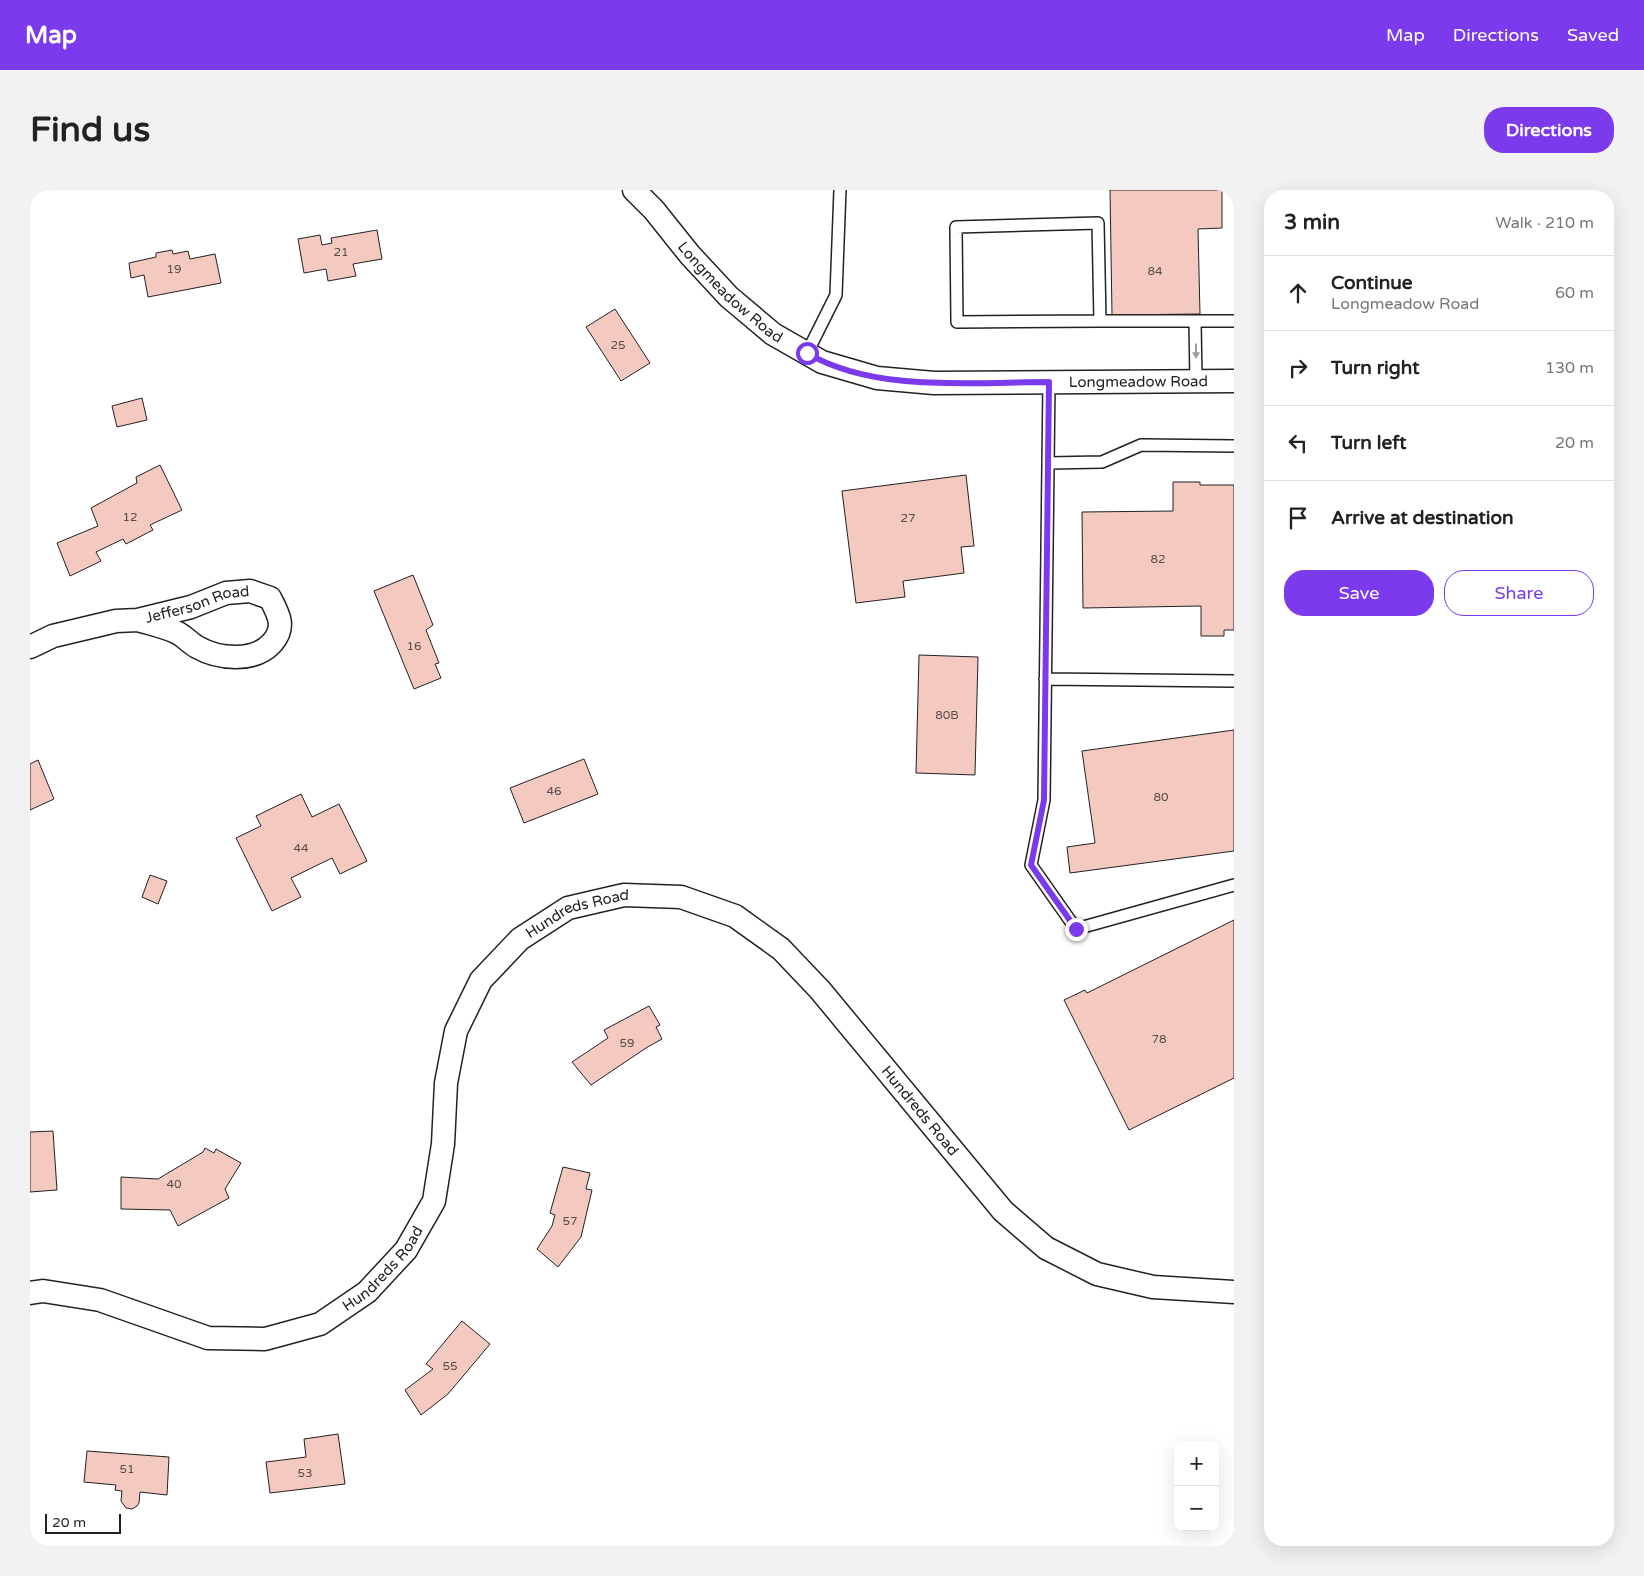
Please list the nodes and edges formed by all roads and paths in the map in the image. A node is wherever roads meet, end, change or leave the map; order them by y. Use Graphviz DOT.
graph roads {
  1 [pos="634,190"];
  2 [pos="840,190"];
  3 [pos="1100,321"];
  4 [pos="1234,321"];
  5 [pos="1195,322"];
  6 [pos="807,353"];
  7 [pos="1196,380"];
  8 [pos="1234,381"];
  9 [pos="1049,382"];
  10 [pos="1234,446"];
  11 [pos="1048,463"];
  12 [pos="138,620"];
  13 [pos="30,647"];
  14 [pos="1045,679"];
  15 [pos="1234,681"];
  16 [pos="1234,885"];
  17 [pos="1234,1292"];
  18 [pos="30,1293"];
  1 -- 6 [label="street, Longmeadow Road"];
  2 -- 6 [label="lane"];
  3 -- 3 [label="lane"];
  3 -- 5 [label="lane"];
  4 -- 5 [label="lane"];
  5 -- 7 [label="lane, one-way"];
  6 -- 9 [label="street, Longmeadow Road"];
  7 -- 8 [label="street, Longmeadow Road"];
  7 -- 9 [label="street, Longmeadow Road"];
  9 -- 11 [label="lane"];
  10 -- 11 [label="lane"];
  11 -- 14 [label="lane"];
  12 -- 12 [label="street, Jefferson Road"];
  12 -- 13 [label="street, Jefferson Road"];
  14 -- 15 [label="lane"];
  14 -- 16 [label="lane"];
  17 -- 18 [label="street, Hundreds Road"];
}
